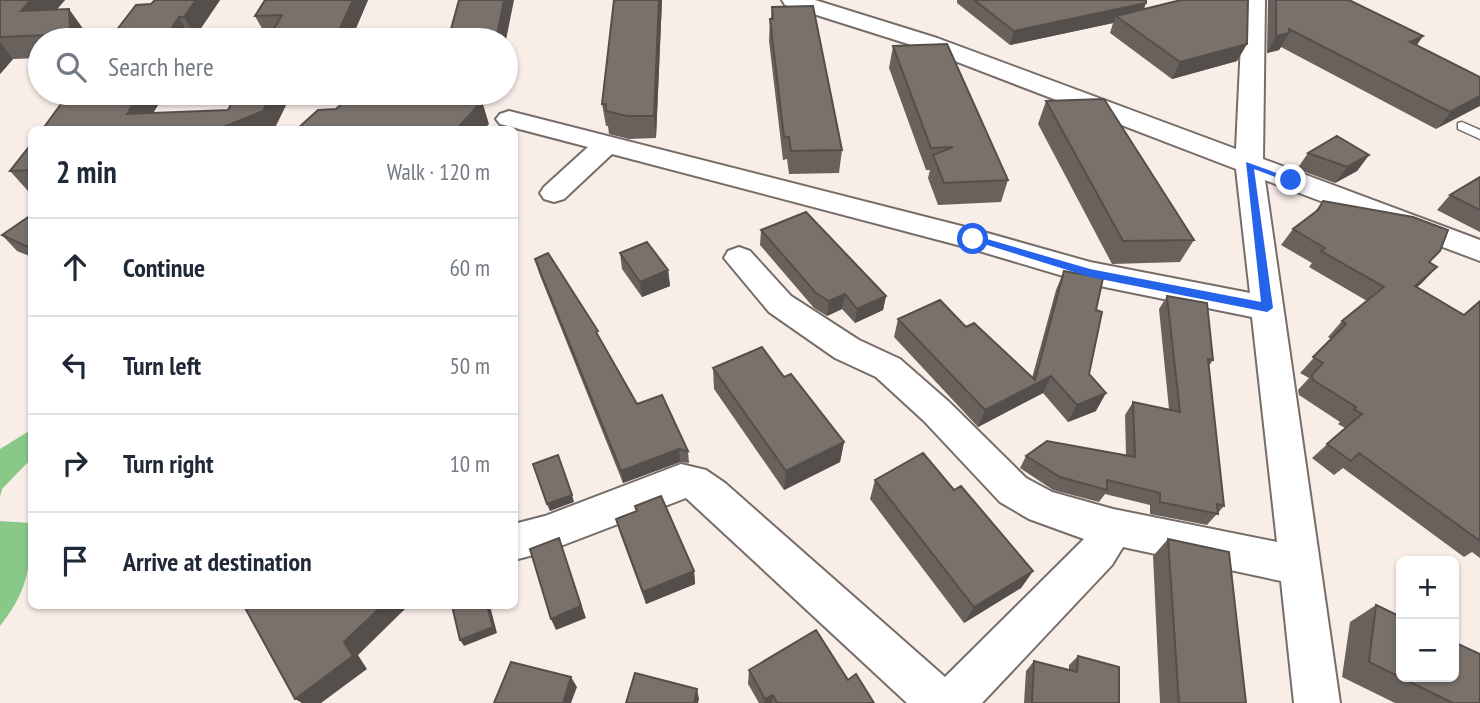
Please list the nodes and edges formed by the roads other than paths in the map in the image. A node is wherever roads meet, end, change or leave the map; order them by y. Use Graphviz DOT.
graph roads {
  1 [pos="793,0"];
  2 [pos="1254,0"];
  3 [pos="509,119"];
  4 [pos="1462,126"];
  5 [pos="1480,135"];
  6 [pos="607,144"];
  7 [pos="1249,164"];
  8 [pos="554,193"];
  9 [pos="1480,251"];
  10 [pos="738,258"];
  11 [pos="1267,308"];
  12 [pos="1113,527"];
  13 [pos="518,541"];
  14 [pos="1300,566"];
  15 [pos="940,703"];
  16 [pos="951,703"];
  17 [pos="1318,703"];
  1 -- 7 [label="street"];
  2 -- 7 [label="street"];
  3 -- 6 [label="street"];
  4 -- 5 [label="lane"];
  6 -- 8 [label="street"];
  6 -- 11 [label="street"];
  7 -- 9 [label="street"];
  7 -- 11 [label="street"];
  10 -- 12 [label="street"];
  11 -- 14 [label="street"];
  12 -- 14 [label="street"];
  12 -- 16 [label="street"];
  13 -- 15 [label="street"];
  14 -- 17 [label="street"];
}
